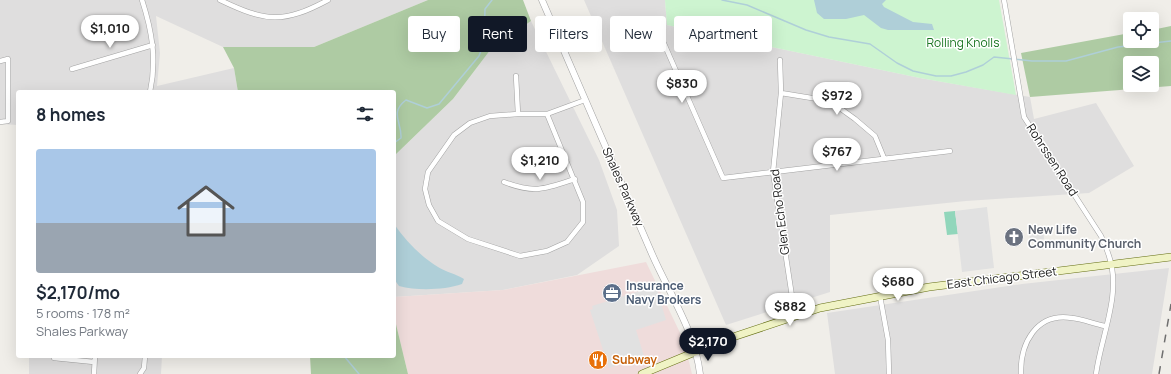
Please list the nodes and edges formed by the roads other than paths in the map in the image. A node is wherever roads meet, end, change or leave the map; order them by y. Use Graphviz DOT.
graph roads {
  1 [pos="142,0"];
  2 [pos="220,0"];
  3 [pos="328,0"];
  4 [pos="542,0"];
  5 [pos="1004,0"];
  6 [pos="154,45"];
  7 [pos="666,48"];
  8 [pos="780,60"];
  9 [pos="0,61"];
  10 [pos="72,69"];
  11 [pos="516,76"];
  12 [pos="150,90"];
  13 [pos="781,93"];
  14 [pos="585,100"];
  15 [pos="518,114"];
  16 [pos="547,114"];
  17 [pos="0,122"];
  18 [pos="950,151"];
  19 [pos="884,158"];
  20 [pos="773,172"];
  21 [pos="575,179"];
  22 [pos="504,182"];
  23 [pos="1169,257"];
  24 [pos="1111,265"];
  25 [pos="880,296"];
  26 [pos="795,316"];
  27 [pos="1105,326"];
  28 [pos="697,352"];
  29 [pos="54,358"];
  30 [pos="95,358"];
  31 [pos="145,358"];
  32 [pos="94,362"];
  33 [pos="94,374"];
  34 [pos="140,374"];
  35 [pos="642,374"];
  36 [pos="700,374"];
  37 [pos="889,374"];
  38 [pos="1021,374"];
  39 [pos="1096,374"];
  1 -- 6 [label="street"];
  2 -- 3 [label="street"];
  4 -- 14 [label="street, Shales Parkway"];
  5 -- 24 [label="street, Rohrssen Road"];
  6 -- 10 [label="street"];
  6 -- 12 [label="street"];
  7 -- 20 [label="street"];
  8 -- 13 [label="street, Glen Echo Road"];
  9 -- 17 [label="street"];
  11 -- 15 [label="street"];
  13 -- 19 [label="street"];
  13 -- 20 [label="street, Glen Echo Road"];
  14 -- 16 [label="street"];
  14 -- 28 [label="street, Shales Parkway"];
  15 -- 16 [label="street"];
  15 -- 21 [label="street"];
  16 -- 21 [label="street"];
  18 -- 19 [label="street"];
  19 -- 20 [label="street"];
  20 -- 26 [label="street, Glen Echo Road"];
  21 -- 22 [label="street"];
  23 -- 24 [label="main road, East Chicago Street"];
  24 -- 25 [label="main road, East Chicago Street"];
  24 -- 27 [label="street, Rohrssen Road"];
  25 -- 26 [label="main road, East Chicago Street"];
  25 -- 37 [label="street"];
  26 -- 28 [label="main road, East Chicago Street"];
  27 -- 38 [label="street"];
  27 -- 39 [label="street, Rohrssen Road"];
  28 -- 35 [label="main road, East Chicago Street"];
  28 -- 36 [label="street, Shales Parkway"];
  29 -- 32 [label="street"];
  30 -- 32 [label="street"];
  31 -- 34 [label="street"];
  32 -- 33 [label="street"];
}
